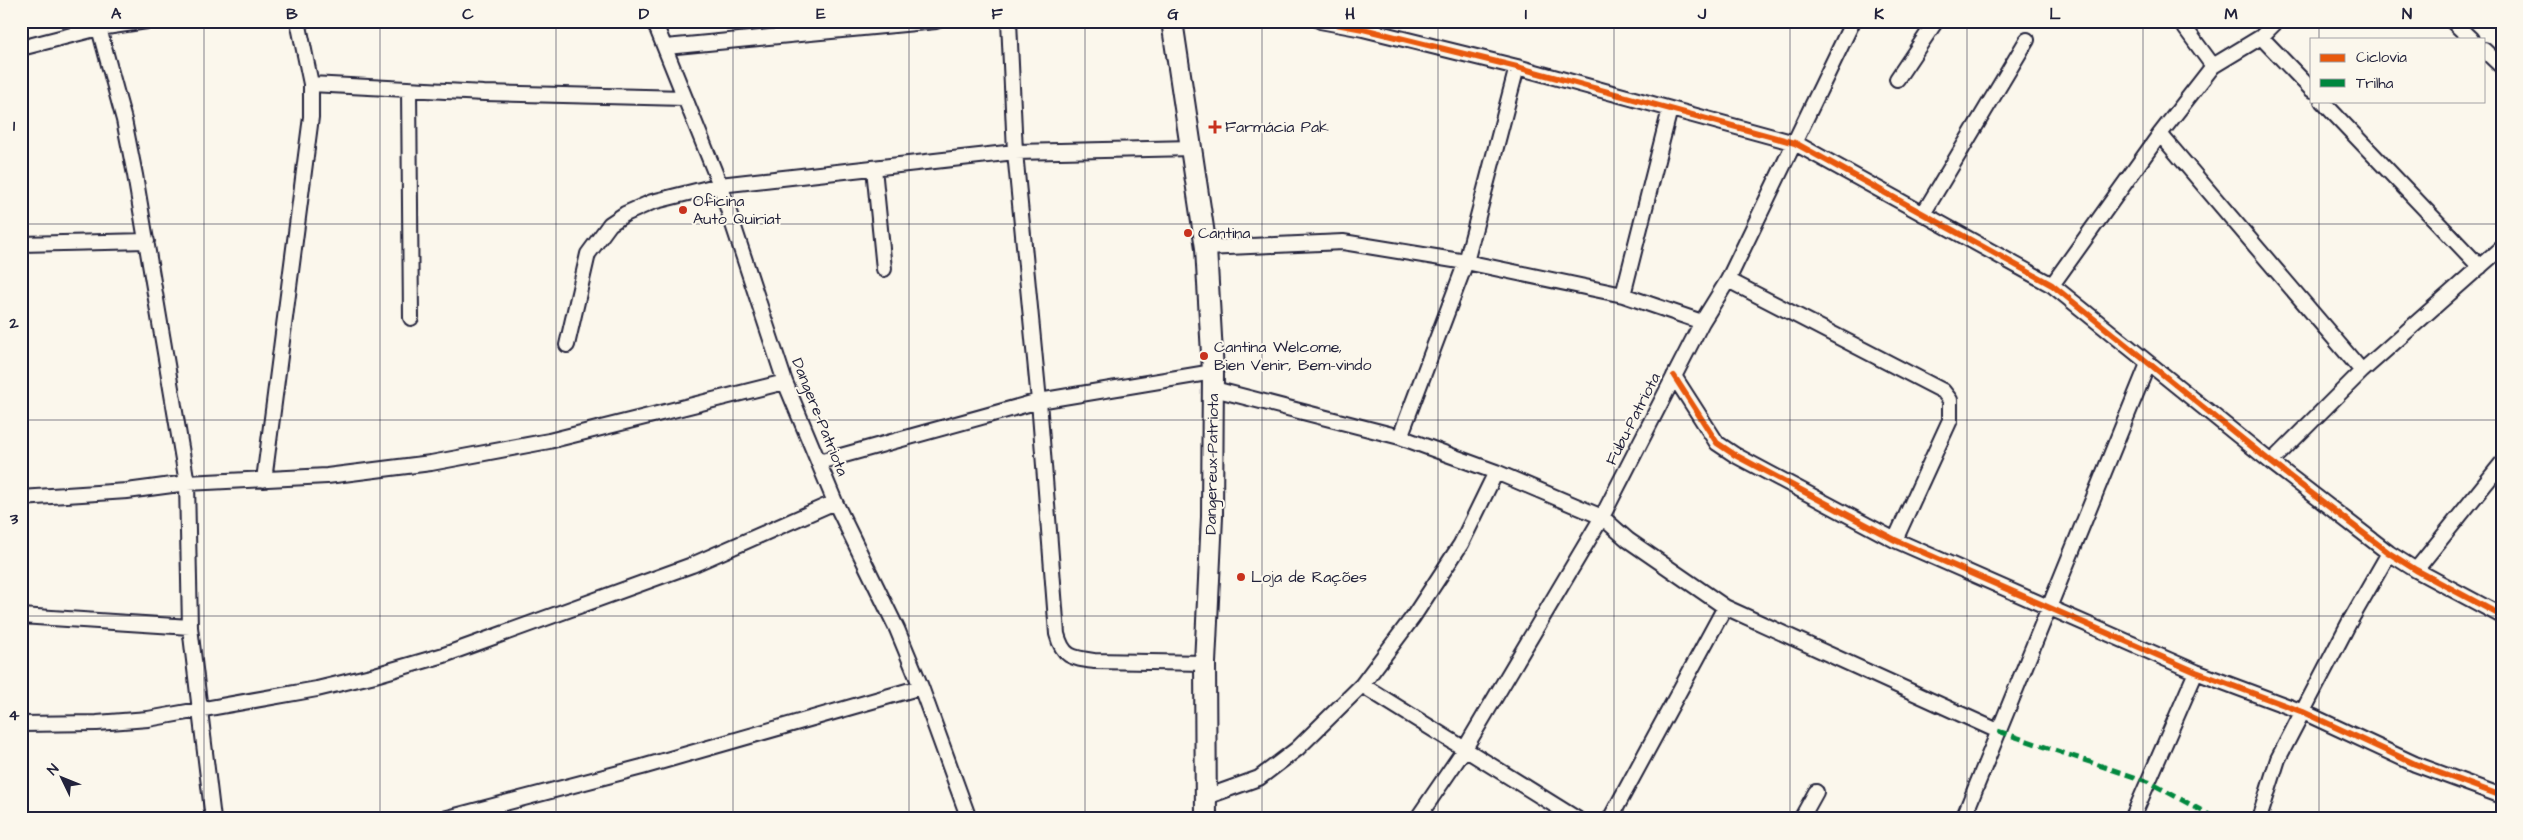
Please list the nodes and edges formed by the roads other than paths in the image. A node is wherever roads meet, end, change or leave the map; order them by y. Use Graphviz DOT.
graph roads {
  1 [pos="147,21"];
  2 [pos="298,21"];
  3 [pos="654,21"];
  4 [pos="936,21"];
  5 [pos="1009,21"];
  6 [pos="1172,21"];
  7 [pos="1320,21"];
  8 [pos="1853,21"];
  9 [pos="1936,21"];
  10 [pos="2180,21"];
  11 [pos="2276,21"];
  12 [pos="2452,21"];
  13 [pos="98,25"];
  14 [pos="2261,37"];
  15 [pos="2470,38"];
  16 [pos="2027,40"];
  17 [pos="21,48"];
  18 [pos="666,48"];
  19 [pos="2486,52"];
  20 [pos="2213,66"];
  21 [pos="1517,67"];
  22 [pos="2502,67"];
  23 [pos="1897,78"];
  24 [pos="311,84"];
  25 [pos="2310,88"];
  26 [pos="409,90"];
  27 [pos="685,98"];
  28 [pos="2323,102"];
  29 [pos="1670,108"];
  30 [pos="2160,134"];
  31 [pos="1795,143"];
  32 [pos="1193,148"];
  33 [pos="1015,152"];
  34 [pos="874,168"];
  35 [pos="720,184"];
  36 [pos="1924,214"];
  37 [pos="147,241"];
  38 [pos="21,244"];
  39 [pos="2502,247"];
  40 [pos="1206,248"];
  41 [pos="1466,262"];
  42 [pos="2480,267"];
  43 [pos="884,269"];
  44 [pos="1728,280"];
  45 [pos="2052,285"];
  46 [pos="1623,295"];
  47 [pos="410,318"];
  48 [pos="1702,322"];
  49 [pos="567,345"];
  50 [pos="2148,364"];
  51 [pos="2362,371"];
  52 [pos="1674,376"];
  53 [pos="1213,381"];
  54 [pos="785,382"];
  55 [pos="1040,401"];
  56 [pos="1400,437"];
  57 [pos="819,462"];
  58 [pos="2271,462"];
  59 [pos="2502,463"];
  60 [pos="1496,472"];
  61 [pos="264,480"];
  62 [pos="187,483"];
  63 [pos="21,498"];
  64 [pos="835,502"];
  65 [pos="1602,518"];
  66 [pos="1895,540"];
  67 [pos="2389,553"];
  68 [pos="2416,570"];
  69 [pos="1725,607"];
  70 [pos="2050,607"];
  71 [pos="21,616"];
  72 [pos="2502,616"];
  73 [pos="190,627"];
  74 [pos="1205,663"];
  75 [pos="2196,672"];
  76 [pos="1362,685"];
  77 [pos="921,687"];
  78 [pos="201,711"];
  79 [pos="2303,712"];
  80 [pos="21,724"];
  81 [pos="1998,731"];
  82 [pos="1464,750"];
  83 [pos="1816,792"];
  84 [pos="2502,796"];
  85 [pos="1206,797"];
  86 [pos="213,819"];
  87 [pos="444,819"];
  88 [pos="968,819"];
  89 [pos="1206,819"];
  90 [pos="1417,819"];
  91 [pos="1577,819"];
  92 [pos="1610,819"];
  93 [pos="1801,819"];
  94 [pos="1963,819"];
  95 [pos="2132,819"];
  96 [pos="2259,819"];
  1 -- 13 [label="street"];
  2 -- 24 [label="street"];
  3 -- 18 [label="street, Dangere-Patriota"];
  4 -- 18 [label="street"];
  5 -- 33 [label="street"];
  6 -- 32 [label="street, Dangereux-Patriota"];
  7 -- 21 [label="street"];
  8 -- 31 [label="street, Fubu-Patriota"];
  9 -- 23 [label="street"];
  10 -- 20 [label="street"];
  11 -- 14 [label="street"];
  12 -- 15 [label="street"];
  13 -- 17 [label="street"];
  13 -- 37 [label="street"];
  14 -- 20 [label="street"];
  14 -- 25 [label="street"];
  16 -- 36 [label="street"];
  18 -- 27 [label="street, Dangere-Patriota"];
  19 -- 22 [label="street"];
  20 -- 30 [label="street"];
  21 -- 29 [label="street"];
  21 -- 41 [label="street"];
  24 -- 26 [label="street"];
  24 -- 61 [label="street"];
  26 -- 27 [label="street"];
  26 -- 47 [label="street"];
  27 -- 35 [label="street, Dangere-Patriota"];
  28 -- 42 [label="street"];
  29 -- 31 [label="street"];
  29 -- 46 [label="street"];
  30 -- 45 [label="street"];
  30 -- 51 [label="street"];
  31 -- 36 [label="street"];
  31 -- 44 [label="street, Fubu-Patriota"];
  32 -- 33 [label="street"];
  32 -- 40 [label="street, Dangereux-Patriota"];
  33 -- 34 [label="street"];
  33 -- 55 [label="street"];
  34 -- 35 [label="street"];
  34 -- 43 [label="street"];
  35 -- 49 [label="street"];
  35 -- 54 [label="street, Dangere-Patriota"];
  36 -- 45 [label="street"];
  37 -- 38 [label="street"];
  37 -- 62 [label="street"];
  39 -- 42 [label="street"];
  40 -- 41 [label="street"];
  40 -- 53 [label="street, Dangereux-Patriota"];
  41 -- 46 [label="street"];
  41 -- 56 [label="street"];
  42 -- 51 [label="street"];
  44 -- 48 [label="street, Fubu-Patriota"];
  44 -- 66 [label="street"];
  45 -- 50 [label="street"];
  46 -- 48 [label="street"];
  48 -- 52 [label="street, Fubu-Patriota"];
  50 -- 58 [label="street"];
  50 -- 70 [label="street"];
  51 -- 58 [label="street"];
  52 -- 65 [label="street, Fubu-Patriota"];
  52 -- 66 [label="street"];
  53 -- 55 [label="street"];
  53 -- 56 [label="street"];
  53 -- 74 [label="street, Dangereux-Patriota"];
  54 -- 57 [label="street, Dangere-Patriota"];
  54 -- 61 [label="street"];
  55 -- 57 [label="street"];
  55 -- 74 [label="street"];
  56 -- 60 [label="street"];
  57 -- 64 [label="street, Dangere-Patriota"];
  58 -- 67 [label="street"];
  59 -- 68 [label="street"];
  60 -- 65 [label="street"];
  60 -- 76 [label="street"];
  61 -- 62 [label="street"];
  62 -- 63 [label="street"];
  62 -- 73 [label="street"];
  64 -- 77 [label="street, Dangere-Patriota"];
  64 -- 78 [label="street"];
  65 -- 69 [label="street"];
  65 -- 82 [label="street, Fubu-Patriota"];
  66 -- 70 [label="street"];
  67 -- 68 [label="street"];
  67 -- 79 [label="street"];
  68 -- 72 [label="street"];
  69 -- 81 [label="street"];
  69 -- 92 [label="street"];
  70 -- 75 [label="street"];
  70 -- 81 [label="street"];
  71 -- 73 [label="street"];
  73 -- 78 [label="street"];
  74 -- 85 [label="street, Dangereux-Patriota"];
  75 -- 79 [label="street"];
  75 -- 95 [label="street"];
  76 -- 82 [label="street"];
  76 -- 85 [label="street"];
  77 -- 87 [label="street"];
  77 -- 88 [label="street, Dangere-Patriota"];
  78 -- 80 [label="street"];
  78 -- 86 [label="street"];
  79 -- 84 [label="street"];
  79 -- 96 [label="street"];
  81 -- 94 [label="street"];
  82 -- 90 [label="street, Fubu-Patriota"];
  82 -- 91 [label="street"];
  83 -- 93 [label="street"];
  85 -- 89 [label="street, Dangereux-Patriota"];
}
